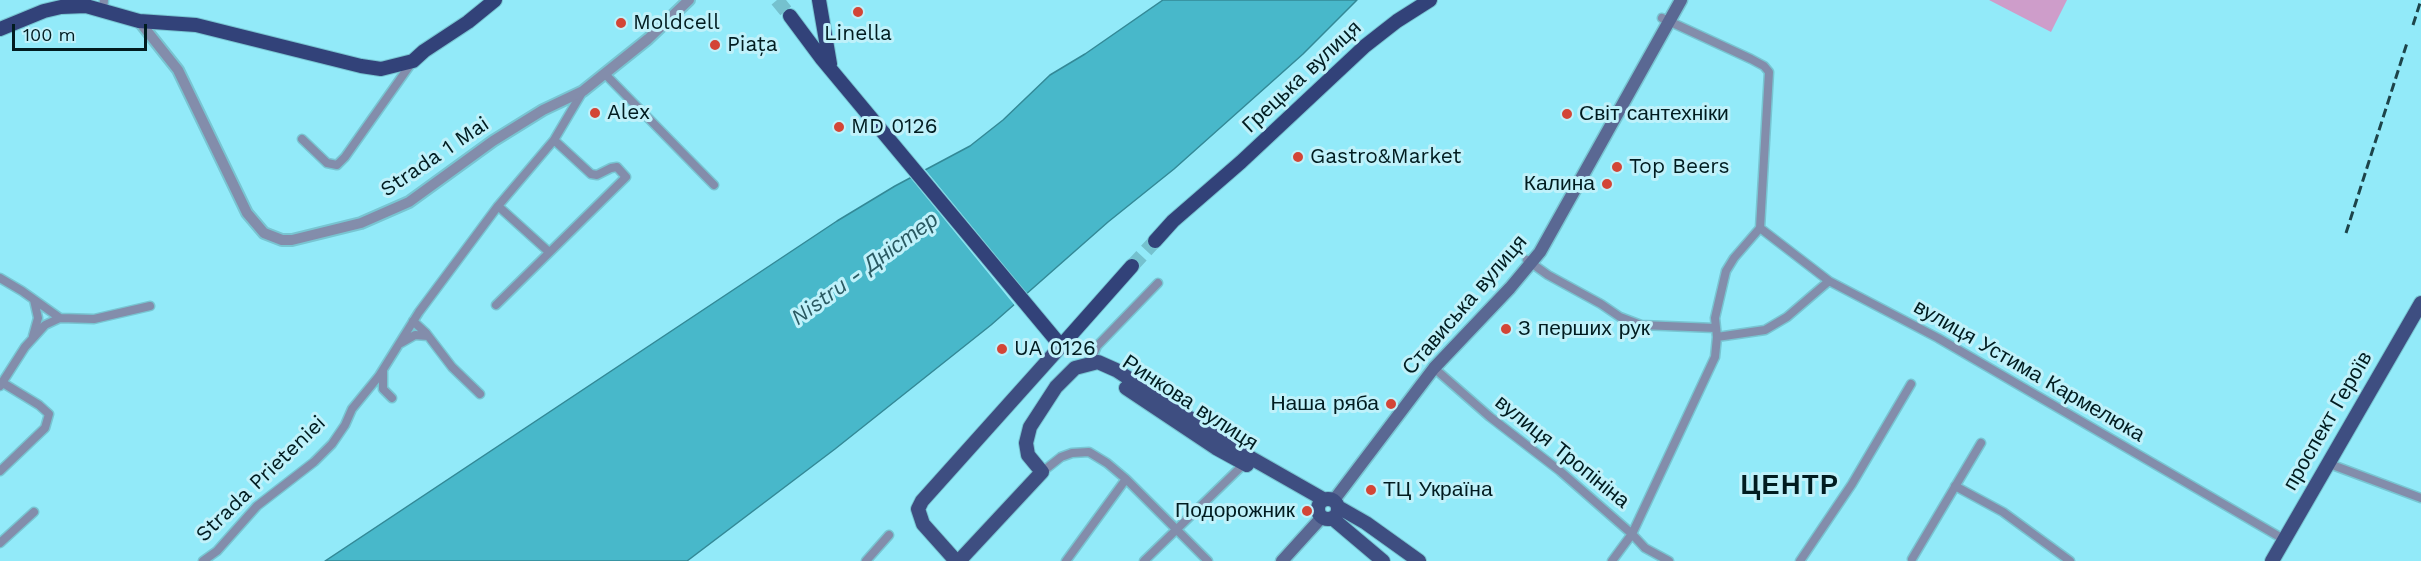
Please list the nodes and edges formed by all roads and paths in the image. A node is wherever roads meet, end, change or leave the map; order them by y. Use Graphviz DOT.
graph roads {
  1 [pos="495,0"];
  2 [pos="688,0"];
  3 [pos="819,0"];
  4 [pos="1430,0"];
  5 [pos="1672,0"];
  6 [pos="1681,0"];
  7 [pos="104,5"];
  8 [pos="790,16"];
  9 [pos="1666,20"];
  10 [pos="139,21"];
  11 [pos="0,29"];
  12 [pos="413,61"];
  13 [pos="830,66"];
  14 [pos="605,75"];
  15 [pos="583,91"];
  16 [pos="302,139"];
  17 [pos="554,140"];
  18 [pos="714,185"];
  19 [pos="498,206"];
  20 [pos="1760,228"];
  21 [pos="1155,241"];
  22 [pos="549,252"];
  23 [pos="1529,262"];
  24 [pos="1132,266"];
  25 [pos="0,278"];
  26 [pos="1829,281"];
  27 [pos="1158,283"];
  28 [pos="34,299"];
  29 [pos="2421,303"];
  30 [pos="496,305"];
  31 [pos="150,306"];
  32 [pos="60,318"];
  33 [pos="413,321"];
  34 [pos="1716,333"];
  35 [pos="33,336"];
  36 [pos="428,336"];
  37 [pos="397,346"];
  38 [pos="1061,346"];
  39 [pos="1089,364"];
  40 [pos="385,365"];
  41 [pos="1434,368"];
  42 [pos="1911,384"];
  43 [pos="2,385"];
  44 [pos="480,394"];
  45 [pos="392,398"];
  46 [pos="1981,443"];
  47 [pos="1248,461"];
  48 [pos="2327,463"];
  49 [pos="0,471"];
  50 [pos="1042,472"];
  51 [pos="1126,479"];
  52 [pos="1955,486"];
  53 [pos="2421,498"];
  54 [pos="1327,507"];
  55 [pos="34,512"];
  56 [pos="1176,530"];
  57 [pos="1632,534"];
  58 [pos="889,535"];
  59 [pos="2285,540"];
  60 [pos="0,543"];
  61 [pos="1912,559"];
  62 [pos="203,561"];
  63 [pos="866,561"];
  64 [pos="957,561"];
  65 [pos="1066,561"];
  66 [pos="1144,561"];
  67 [pos="1208,561"];
  68 [pos="1282,561"];
  69 [pos="1383,561"];
  70 [pos="1419,561"];
  71 [pos="1612,561"];
  72 [pos="1669,561"];
  73 [pos="1800,561"];
  74 [pos="2070,561"];
  75 [pos="2272,561"];
  1 -- 12 [label="highway"];
  2 -- 14 [label="street, Strada Prieteniei"];
  3 -- 13 [label="highway"];
  4 -- 21 [label="highway, Грецька вулиця"];
  5 -- 9 [label="main road, Стависька вулиця"];
  6 -- 9 [label="main road, Стависька вулиця"];
  7 -- 10 [label="highway"];
  7 -- 11 [label="highway"];
  8 -- 13 [label="highway"];
  9 -- 20 [label="street"];
  9 -- 23 [label="main road, Стависька вулиця"];
  10 -- 12 [label="highway"];
  10 -- 15 [label="street, Strada 1 Mai"];
  12 -- 16 [label="street"];
  13 -- 38 [label="highway"];
  14 -- 15 [label="street, Strada Prieteniei"];
  14 -- 18 [label="street"];
  15 -- 17 [label="street, Strada Prieteniei"];
  17 -- 19 [label="street, Strada Prieteniei"];
  17 -- 22 [label="street"];
  19 -- 22 [label="street"];
  19 -- 33 [label="street, Strada Prieteniei"];
  20 -- 26 [label="street, вулиця Устима Кармелюка"];
  20 -- 34 [label="street"];
  22 -- 30 [label="street"];
  23 -- 34 [label="street"];
  23 -- 41 [label="main road, Стависька вулиця"];
  23 -- 54 [label="main road, Стависька вулиця"];
  24 -- 38 [label="highway"];
  25 -- 28 [label="street"];
  26 -- 34 [label="street"];
  26 -- 59 [label="street, вулиця Устима Кармелюка"];
  27 -- 39 [label="street"];
  28 -- 32 [label="street"];
  28 -- 35 [label="street"];
  29 -- 48 [label="main road, проспект Героїв"];
  31 -- 32 [label="street"];
  32 -- 35 [label="street"];
  33 -- 36 [label="street"];
  33 -- 37 [label="street, Strada Prieteniei"];
  34 -- 57 [label="street"];
  35 -- 43 [label="street"];
  36 -- 37 [label="street"];
  36 -- 44 [label="street"];
  37 -- 40 [label="street, Strada Prieteniei"];
  38 -- 64 [label="main road"];
  39 -- 47 [label="main road, Ринкова вулиця"];
  39 -- 50 [label="main road"];
  40 -- 45 [label="street"];
  40 -- 62 [label="street, Strada Prieteniei"];
  41 -- 54 [label="main road, Стависька вулиця"];
  41 -- 57 [label="street, вулиця Тропініна"];
  42 -- 73 [label="street"];
  43 -- 49 [label="street"];
  46 -- 52 [label="street"];
  47 -- 54 [label="main road, Ринкова вулиця"];
  47 -- 56 [label="street"];
  48 -- 53 [label="street"];
  48 -- 59 [label="main road, проспект Героїв"];
  50 -- 51 [label="street"];
  50 -- 64 [label="main road"];
  51 -- 56 [label="street"];
  51 -- 65 [label="street"];
  52 -- 61 [label="street"];
  52 -- 74 [label="street"];
  54 -- 68 [label="main road, Стависька вулиця"];
  54 -- 69 [label="main road, Ринкова вулиця"];
  54 -- 70 [label="main road, Ринкова вулиця"];
  55 -- 60 [label="street"];
  56 -- 66 [label="street"];
  56 -- 67 [label="street"];
  57 -- 71 [label="street"];
  57 -- 72 [label="street, вулиця Тропініна"];
  58 -- 63 [label="street"];
  59 -- 75 [label="main road, проспект Героїв"];
}
